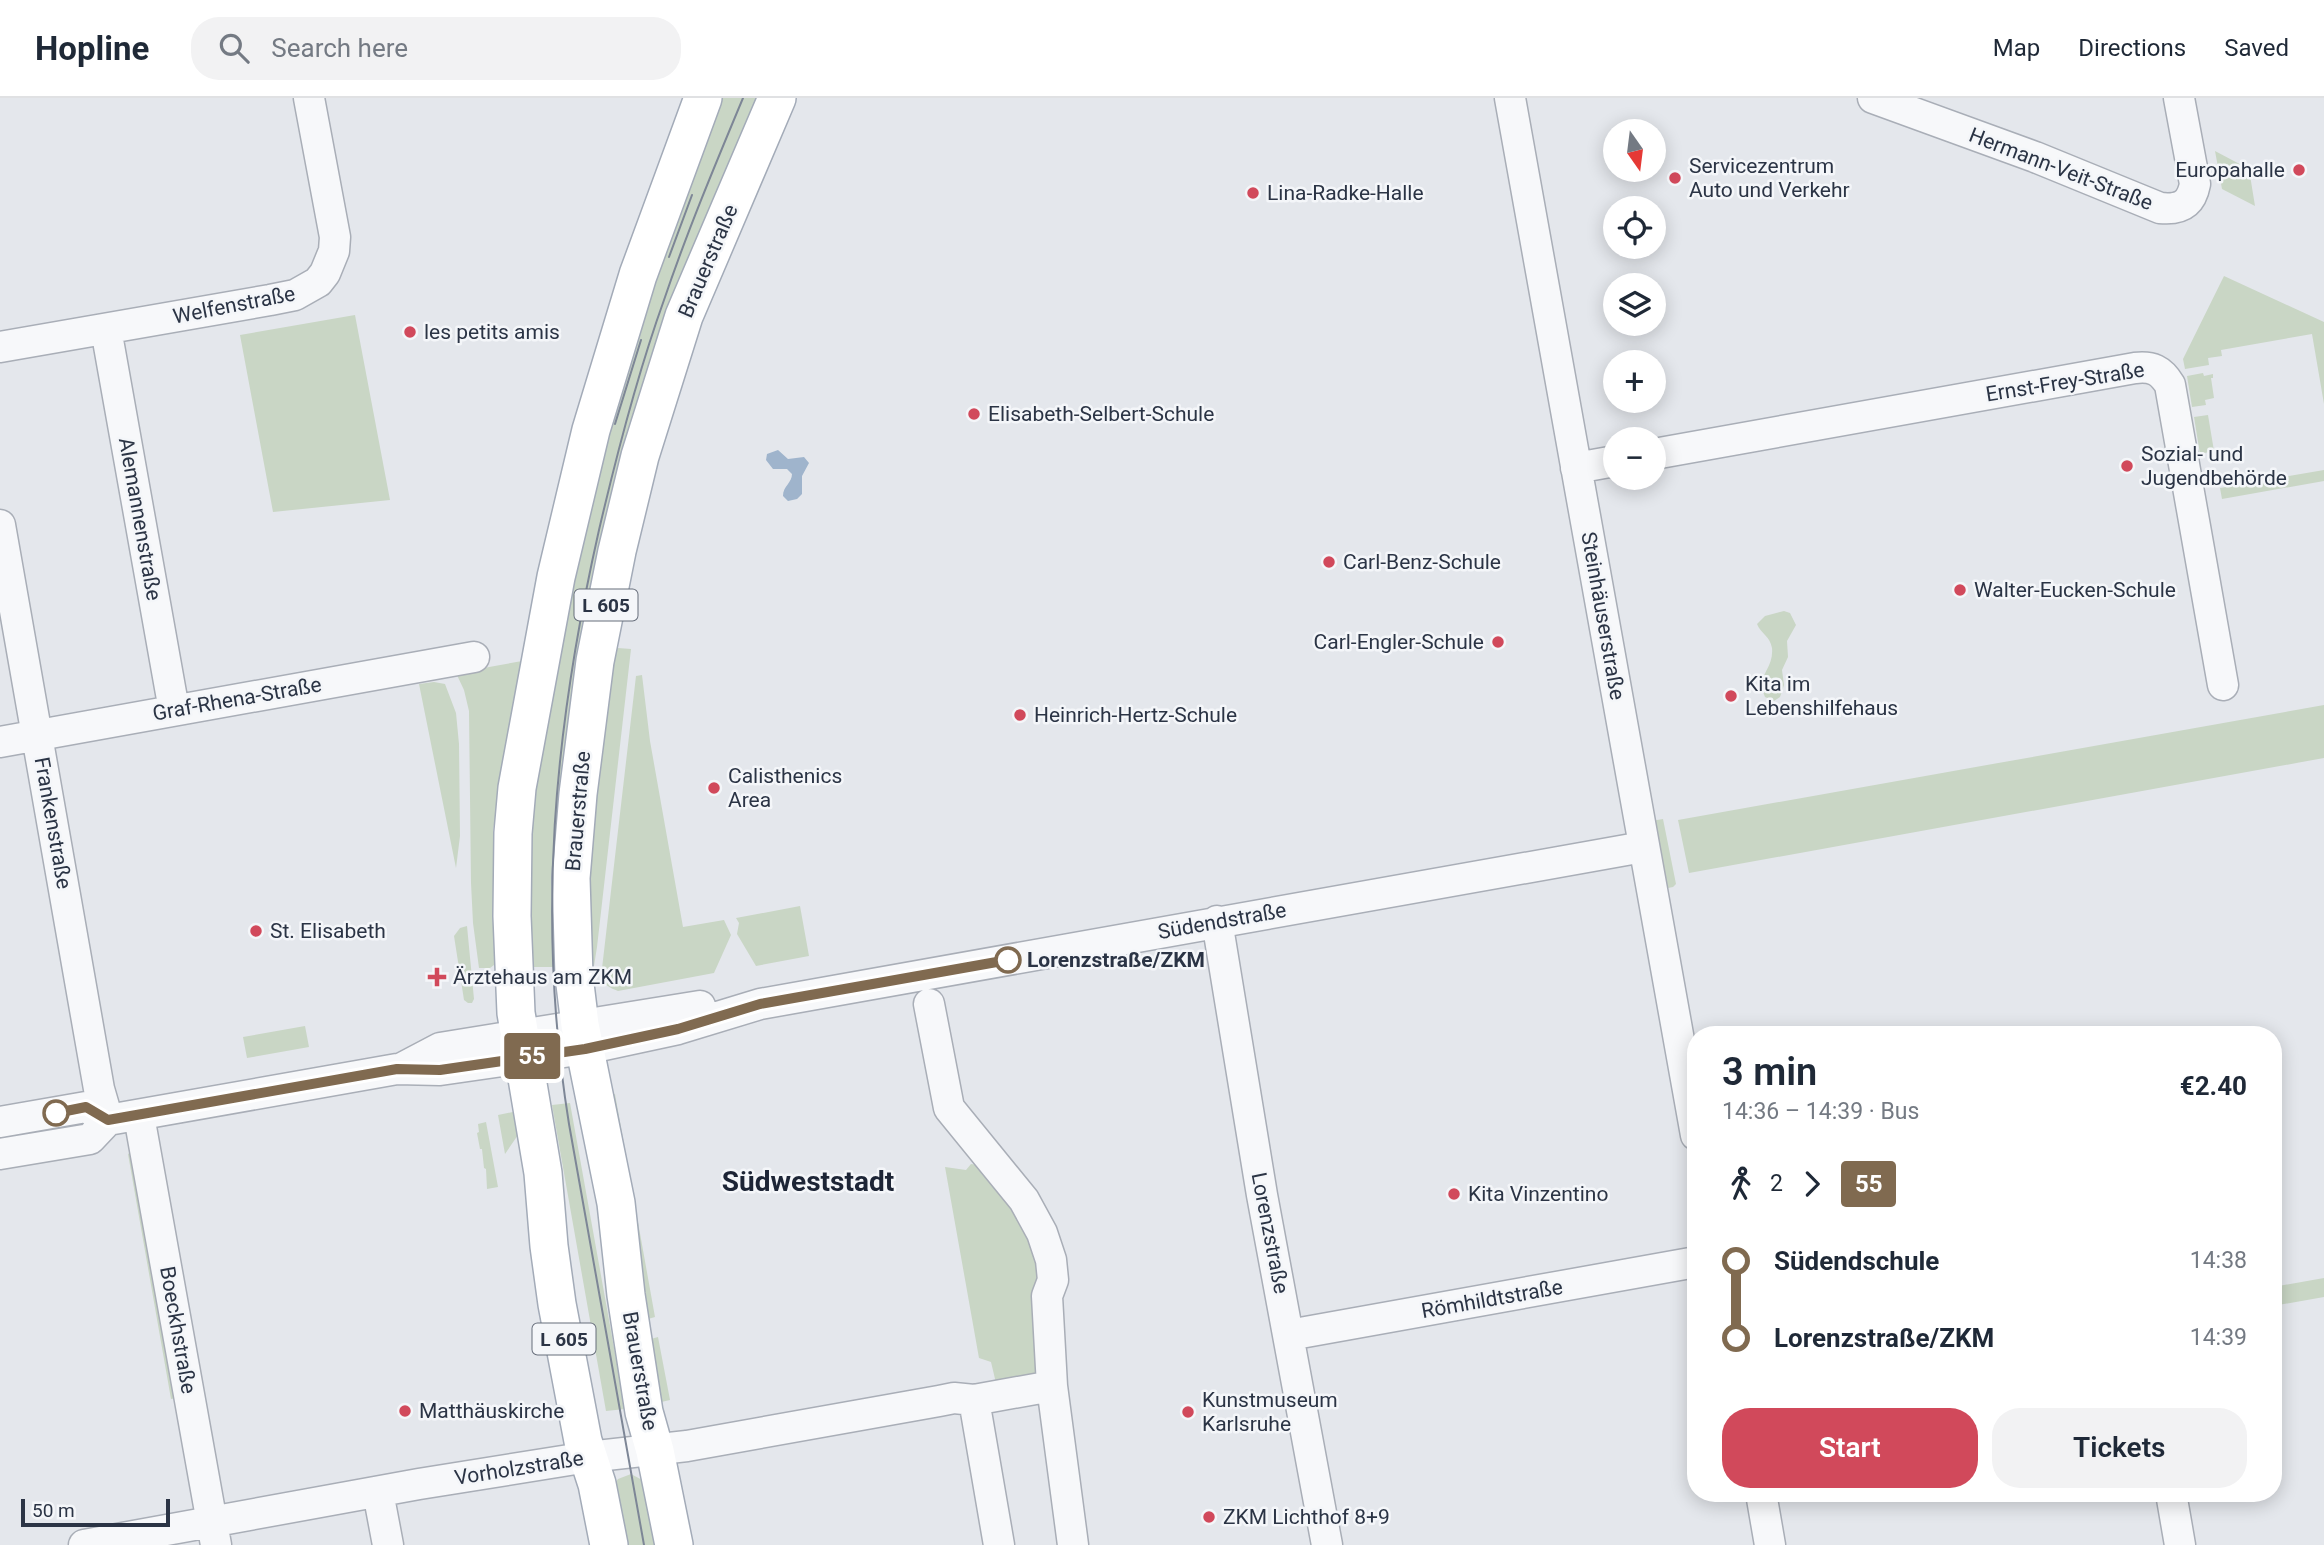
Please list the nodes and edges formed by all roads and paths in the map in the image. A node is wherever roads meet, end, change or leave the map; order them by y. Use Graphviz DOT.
graph roads {
  1 [pos="309,98"];
  2 [pos="703,98"];
  3 [pos="777,98"];
  4 [pos="1510,98"];
  5 [pos="1873,98"];
  6 [pos="2179,98"];
  7 [pos="106,329"];
  8 [pos="0,347"];
  9 [pos="1666,452"];
  10 [pos="1603,463"];
  11 [pos="1576,468"];
  12 [pos="0,525"];
  13 [pos="474,657"];
  14 [pos="2223,685"];
  15 [pos="174,710"];
  16 [pos="37,735"];
  17 [pos="0,742"];
  18 [pos="1643,847"];
  19 [pos="1217,921"];
  20 [pos="929,1004"];
  21 [pos="583,1037"];
  22 [pos="522,1045"];
  23 [pos="1687,1086"];
  24 [pos="139,1115"];
  25 [pos="108,1120"];
  26 [pos="0,1122"];
  27 [pos="0,1154"];
  28 [pos="1687,1264"];
  29 [pos="1289,1335"];
  30 [pos="1052,1387"];
  31 [pos="964,1399"];
  32 [pos="655,1451"];
  33 [pos="588,1457"];
  34 [pos="378,1492"];
  35 [pos="1763,1502"];
  36 [pos="2173,1502"];
  37 [pos="214,1533"];
  38 [pos="84,1545"];
  39 [pos="388,1545"];
  40 [pos="609,1545"];
  41 [pos="674,1545"];
  42 [pos="999,1545"];
  43 [pos="1073,1545"];
  44 [pos="1327,1545"];
  45 [pos="1770,1545"];
  46 [pos="2180,1545"];
  1 -- 7 [label="street, Welfenstraße"];
  2 -- 22 [label="main road, L 605"];
  3 -- 21 [label="main road, Brauerstraße / L 605"];
  4 -- 11 [label="street, Steinhäuserstraße"];
  5 -- 6 [label="street, Hermann-Veit-Straße"];
  7 -- 8 [label="street, Welfenstraße"];
  7 -- 15 [label="street, Alemannenstraße"];
  9 -- 14 [label="street, Ernst-Frey-Straße"];
  10 -- 11 [label="street"];
  11 -- 18 [label="street, Steinhäuserstraße"];
  12 -- 16 [label="street, Frankenstraße"];
  13 -- 15 [label="street, Graf-Rhena-Straße"];
  15 -- 16 [label="street, Graf-Rhena-Straße"];
  16 -- 17 [label="street, Graf-Rhena-Straße"];
  16 -- 25 [label="street, Frankenstraße"];
  18 -- 19 [label="street, Südendstraße"];
  18 -- 23 [label="street, Steinhäuserstraße"];
  19 -- 21 [label="street, Südendstraße"];
  19 -- 29 [label="street, Lorenzstraße"];
  20 -- 30 [label="street"];
  21 -- 22 [label="street, Südendstraße"];
  21 -- 32 [label="main road, Brauerstraße / L 605"];
  22 -- 24 [label="street, Südendstraße"];
  22 -- 33 [label="main road, L 605"];
  24 -- 25 [label="street, Südendstraße"];
  24 -- 37 [label="street, Boeckhstraße"];
  25 -- 26 [label="street, Südendstraße"];
  25 -- 27 [label="street, Südendstraße"];
  28 -- 29 [label="street, Römhildtstraße"];
  29 -- 44 [label="street, Lorenzstraße"];
  30 -- 31 [label="street, Vorholzstraße"];
  30 -- 43 [label="street"];
  31 -- 32 [label="street, Vorholzstraße"];
  31 -- 42 [label="street"];
  32 -- 33 [label="street, Vorholzstraße"];
  32 -- 41 [label="main road, Brauerstraße / L 605"];
  33 -- 34 [label="street, Vorholzstraße"];
  33 -- 40 [label="main road, L 605"];
  34 -- 37 [label="street, Vorholzstraße"];
  34 -- 39 [label="street"];
  35 -- 45 [label="street"];
  36 -- 46 [label="street"];
  37 -- 38 [label="street, Vorholzstraße"];
}
